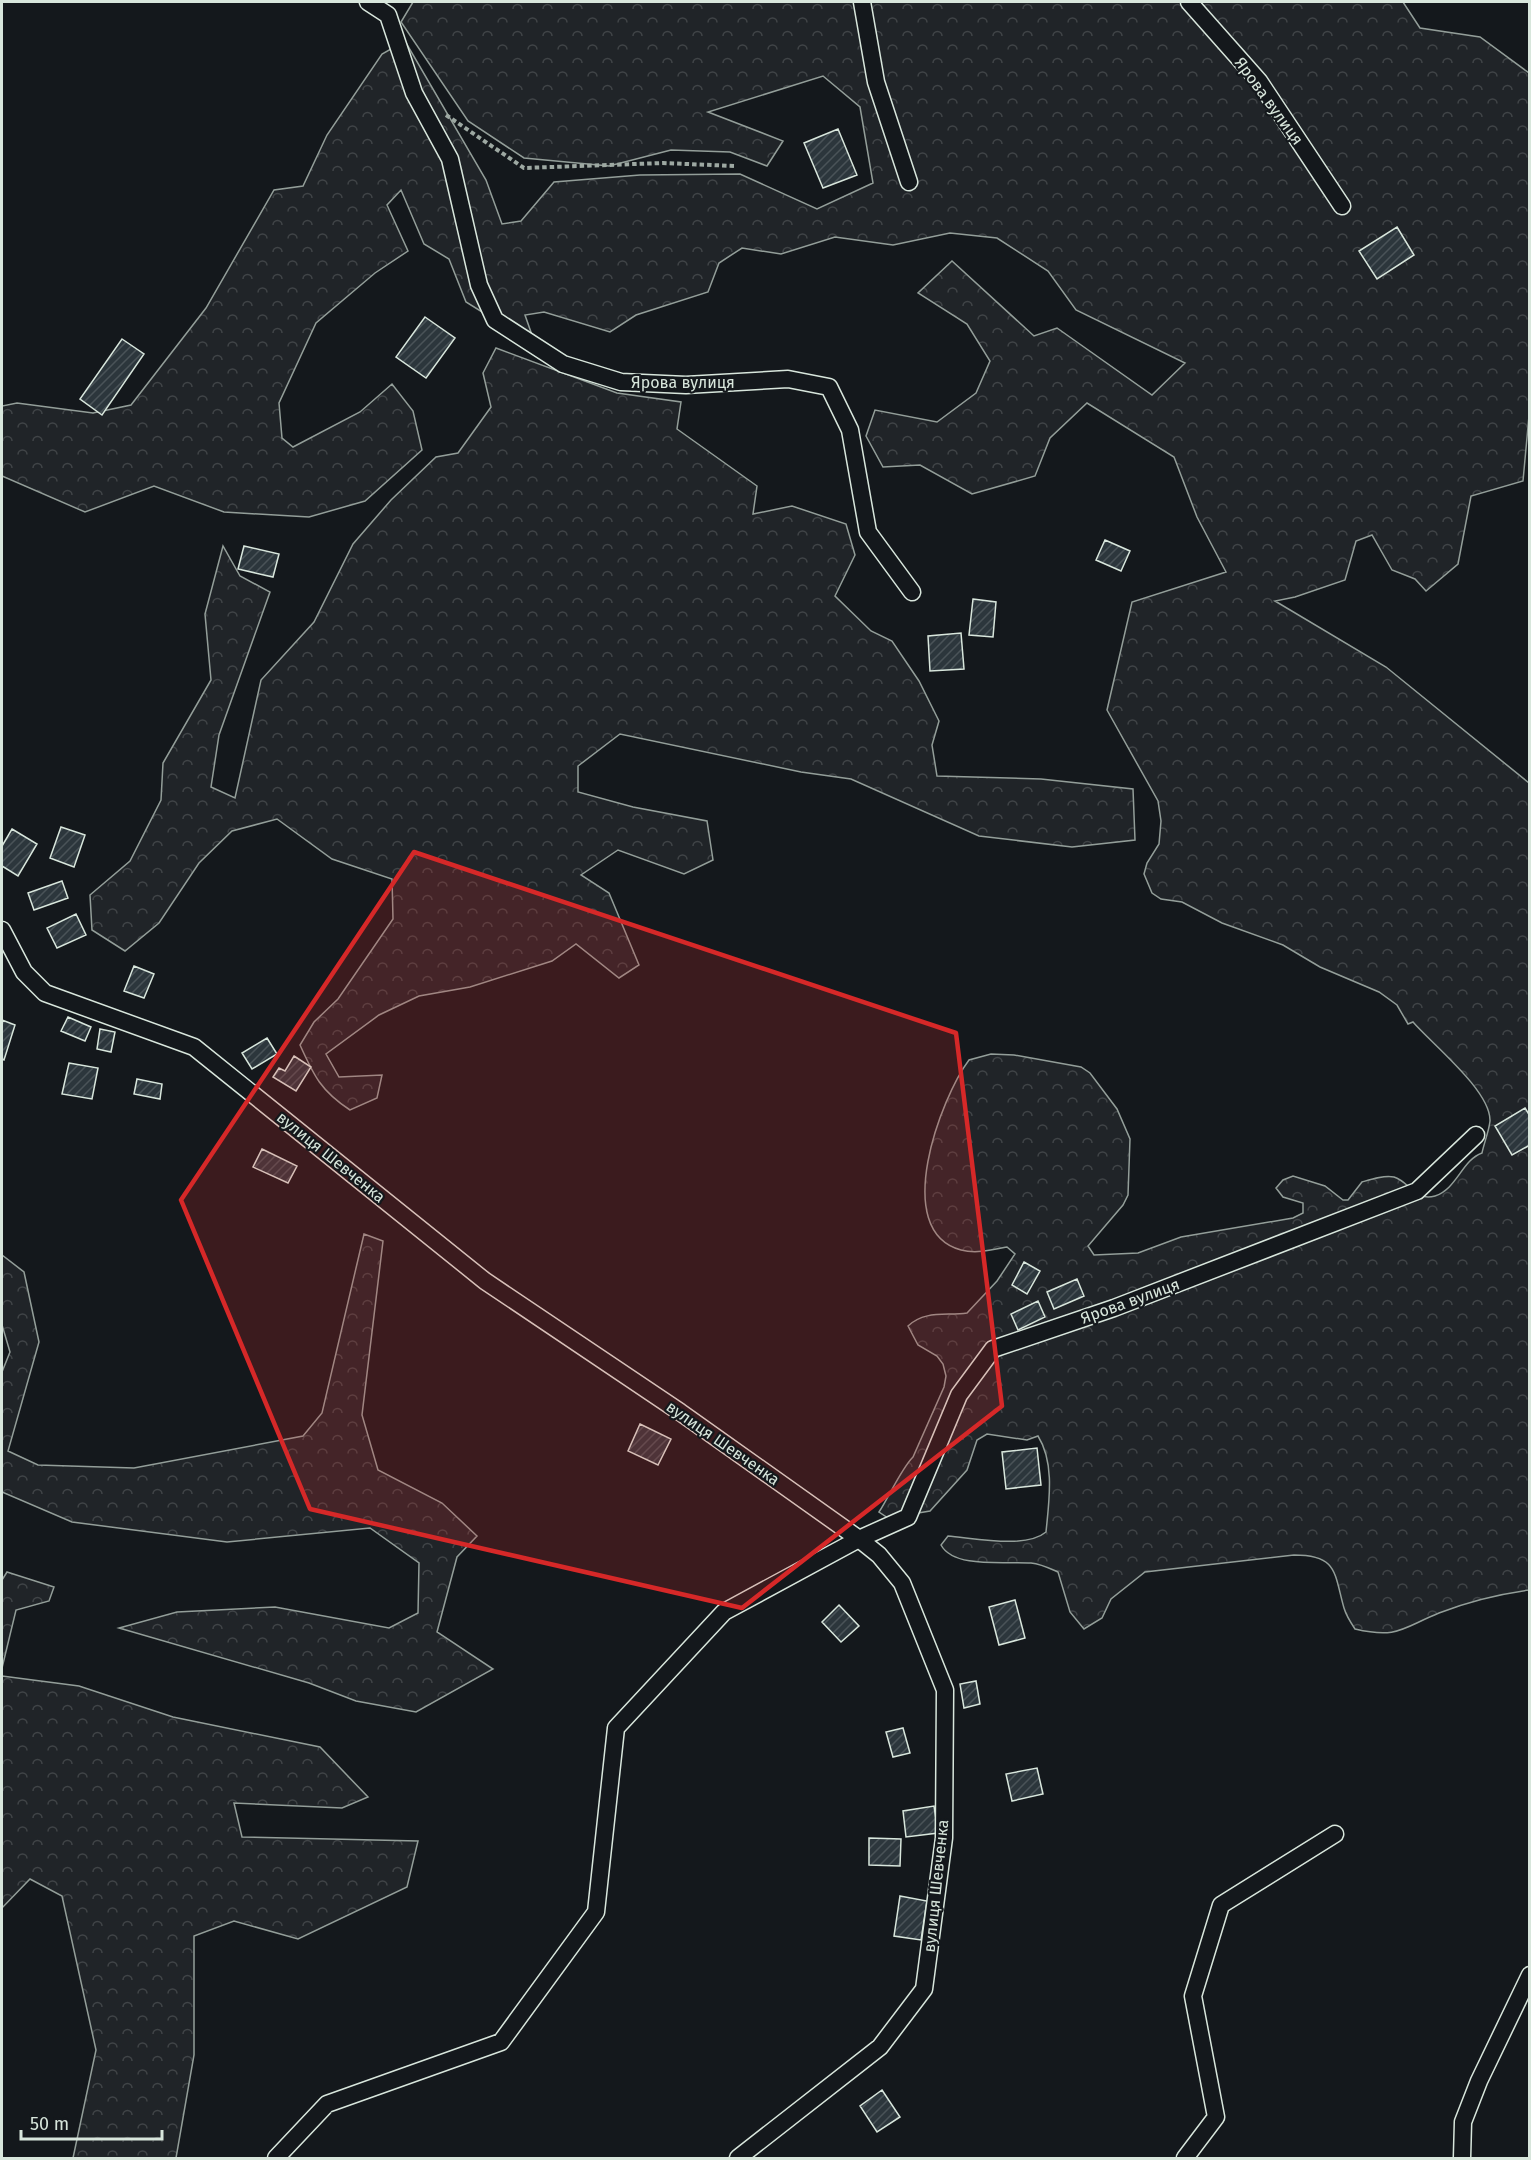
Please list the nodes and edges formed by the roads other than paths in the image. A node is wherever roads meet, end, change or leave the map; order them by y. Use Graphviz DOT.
graph roads {
  1 [pos="368,2"];
  2 [pos="862,2"];
  3 [pos="1189,2"];
  4 [pos="909,182"];
  5 [pos="1342,206"];
  6 [pos="912,592"];
  7 [pos="2,930"];
  8 [pos="1476,1135"];
  9 [pos="859,1539"];
  10 [pos="1335,1834"];
  11 [pos="1530,1975"];
  12 [pos="276,2158"];
  13 [pos="738,2158"];
  14 [pos="1185,2158"];
  15 [pos="1462,2158"];
  1 -- 6 [label="street, Ярова вулиця"];
  2 -- 4 [label="street"];
  3 -- 5 [label="street, Ярова вулиця"];
  7 -- 9 [label="street, вулиця Шевченка"];
  8 -- 9 [label="street, Ярова вулиця"];
  9 -- 12 [label="street, Ярова вулиця"];
  9 -- 13 [label="street, вулиця Шевченка"];
  10 -- 14 [label="street"];
  11 -- 15 [label="street"];
}
